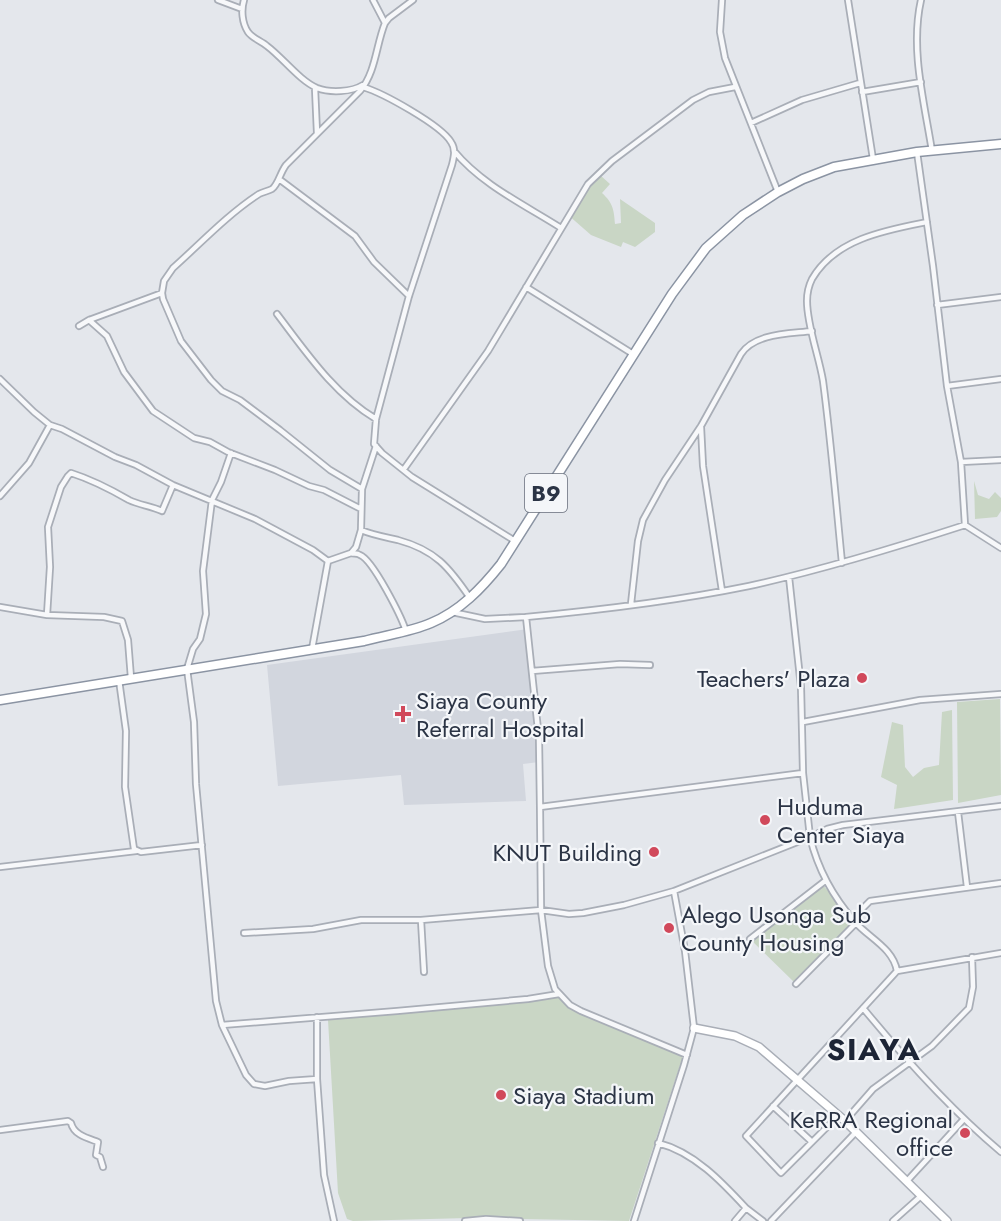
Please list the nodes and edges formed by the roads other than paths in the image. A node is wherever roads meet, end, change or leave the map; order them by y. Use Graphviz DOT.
graph roads {
  1 [pos="218,0"];
  2 [pos="244,0"];
  3 [pos="373,0"];
  4 [pos="413,0"];
  5 [pos="722,0"];
  6 [pos="848,0"];
  7 [pos="921,0"];
  8 [pos="242,9"];
  9 [pos="386,23"];
  10 [pos="921,82"];
  11 [pos="861,83"];
  12 [pos="364,85"];
  13 [pos="735,87"];
  14 [pos="315,88"];
  15 [pos="862,92"];
  16 [pos="751,123"];
  17 [pos="317,134"];
  18 [pos="1001,144"];
  19 [pos="454,151"];
  20 [pos="932,151"];
  21 [pos="917,152"];
  22 [pos="873,159"];
  23 [pos="279,179"];
  24 [pos="778,192"];
  25 [pos="927,222"];
  26 [pos="561,228"];
  27 [pos="526,287"];
  28 [pos="162,293"];
  29 [pos="409,296"];
  30 [pos="1001,297"];
  31 [pos="937,305"];
  32 [pos="277,314"];
  33 [pos="89,320"];
  34 [pos="79,326"];
  35 [pos="812,331"];
  36 [pos="634,354"];
  37 [pos="0,379"];
  38 [pos="1001,380"];
  39 [pos="947,386"];
  40 [pos="376,419"];
  41 [pos="50,425"];
  42 [pos="701,426"];
  43 [pos="376,446"];
  44 [pos="231,453"];
  45 [pos="1001,460"];
  46 [pos="961,462"];
  47 [pos="404,469"];
  48 [pos="173,485"];
  49 [pos="362,489"];
  50 [pos="0,496"];
  51 [pos="212,500"];
  52 [pos="361,509"];
  53 [pos="965,525"];
  54 [pos="361,530"];
  55 [pos="515,541"];
  56 [pos="1001,548"];
  57 [pos="351,553"];
  58 [pos="328,561"];
  59 [pos="842,562"];
  60 [pos="789,577"];
  61 [pos="722,591"];
  62 [pos="470,598"];
  63 [pos="631,604"];
  64 [pos="0,607"];
  65 [pos="450,612"];
  66 [pos="47,615"];
  67 [pos="526,617"];
  68 [pos="406,631"];
  69 [pos="312,649"];
  70 [pos="650,665"];
  71 [pos="187,669"];
  72 [pos="532,671"];
  73 [pos="131,678"];
  74 [pos="119,680"];
  75 [pos="1001,694"];
  76 [pos="0,700"];
  77 [pos="803,722"];
  78 [pos="803,773"];
  79 [pos="1001,806"];
  80 [pos="540,807"];
  81 [pos="958,812"];
  82 [pos="810,837"];
  83 [pos="201,845"];
  84 [pos="136,851"];
  85 [pos="0,867"];
  86 [pos="825,881"];
  87 [pos="1001,884"];
  88 [pos="967,887"];
  89 [pos="674,891"];
  90 [pos="541,910"];
  91 [pos="421,920"];
  92 [pos="856,923"];
  93 [pos="244,933"];
  94 [pos="750,939"];
  95 [pos="1001,953"];
  96 [pos="972,957"];
  97 [pos="897,971"];
  98 [pos="424,972"];
  99 [pos="796,984"];
  100 [pos="559,994"];
  101 [pos="863,1008"];
  102 [pos="317,1017"];
  103 [pos="222,1025"];
  104 [pos="694,1028"];
  105 [pos="687,1055"];
  106 [pos="910,1063"];
  107 [pos="797,1078"];
  108 [pos="317,1079"];
  109 [pos="772,1106"];
  110 [pos="842,1118"];
  111 [pos="964,1119"];
  112 [pos="0,1130"];
  113 [pos="856,1132"];
  114 [pos="812,1142"];
  115 [pos="658,1143"];
  116 [pos="1001,1152"];
  117 [pos="103,1167"];
  118 [pos="907,1181"];
  119 [pos="921,1196"];
  120 [pos="746,1208"];
  121 [pos="476,1220"];
  122 [pos="334,1221"];
  123 [pos="465,1221"];
  124 [pos="520,1221"];
  125 [pos="634,1221"];
  126 [pos="735,1221"];
  127 [pos="763,1221"];
  128 [pos="771,1221"];
  129 [pos="893,1221"];
  130 [pos="947,1221"];
  1 -- 8 [label="street"];
  2 -- 8 [label="street"];
  3 -- 9 [label="street"];
  4 -- 9 [label="street"];
  5 -- 13 [label="street"];
  6 -- 11 [label="street"];
  7 -- 10 [label="street"];
  8 -- 14 [label="street"];
  9 -- 12 [label="street"];
  10 -- 15 [label="street"];
  10 -- 20 [label="street"];
  11 -- 15 [label="street"];
  11 -- 16 [label="street"];
  12 -- 14 [label="street"];
  12 -- 17 [label="street"];
  12 -- 19 [label="street"];
  13 -- 16 [label="street"];
  13 -- 26 [label="street"];
  14 -- 17 [label="street"];
  15 -- 22 [label="street"];
  16 -- 24 [label="street"];
  17 -- 23 [label="street"];
  18 -- 20 [label="highway, B9"];
  19 -- 26 [label="street"];
  19 -- 29 [label="street"];
  20 -- 21 [label="highway, B9"];
  21 -- 22 [label="highway, B9"];
  21 -- 25 [label="street"];
  22 -- 24 [label="highway, B9"];
  23 -- 28 [label="street"];
  23 -- 29 [label="street"];
  24 -- 36 [label="highway, B9"];
  25 -- 31 [label="street"];
  25 -- 35 [label="street"];
  26 -- 27 [label="street"];
  27 -- 36 [label="street"];
  27 -- 47 [label="street"];
  28 -- 33 [label="street"];
  28 -- 49 [label="street"];
  29 -- 40 [label="street"];
  30 -- 31 [label="street"];
  31 -- 39 [label="street"];
  32 -- 40 [label="street"];
  33 -- 34 [label="street"];
  33 -- 44 [label="street"];
  35 -- 42 [label="street"];
  35 -- 59 [label="street"];
  36 -- 55 [label="highway, B9"];
  37 -- 41 [label="street"];
  38 -- 39 [label="street"];
  39 -- 46 [label="street"];
  40 -- 43 [label="street"];
  41 -- 48 [label="street"];
  41 -- 50 [label="street"];
  42 -- 61 [label="street"];
  42 -- 63 [label="street"];
  43 -- 47 [label="street"];
  43 -- 49 [label="street"];
  44 -- 51 [label="street"];
  44 -- 52 [label="street"];
  45 -- 46 [label="street"];
  46 -- 53 [label="street"];
  47 -- 55 [label="street"];
  48 -- 51 [label="street"];
  48 -- 66 [label="street"];
  49 -- 52 [label="street"];
  51 -- 58 [label="street"];
  51 -- 71 [label="street"];
  52 -- 54 [label="street"];
  53 -- 56 [label="street"];
  53 -- 59 [label="street"];
  54 -- 57 [label="street"];
  54 -- 62 [label="street"];
  55 -- 62 [label="highway, B9"];
  57 -- 58 [label="street"];
  57 -- 68 [label="street"];
  58 -- 69 [label="street"];
  59 -- 60 [label="street"];
  60 -- 61 [label="street"];
  60 -- 77 [label="street"];
  61 -- 63 [label="street"];
  62 -- 65 [label="highway, B9"];
  63 -- 67 [label="street"];
  64 -- 66 [label="street"];
  65 -- 67 [label="street"];
  65 -- 68 [label="highway, B9"];
  66 -- 73 [label="street"];
  67 -- 72 [label="street"];
  68 -- 69 [label="highway, B9"];
  69 -- 71 [label="highway, B9"];
  70 -- 72 [label="street"];
  71 -- 73 [label="highway, B9"];
  71 -- 83 [label="street"];
  72 -- 80 [label="street"];
  73 -- 74 [label="highway, B9"];
  74 -- 76 [label="highway, B9"];
  74 -- 84 [label="street"];
  75 -- 77 [label="street"];
  77 -- 78 [label="street"];
  78 -- 80 [label="street"];
  78 -- 82 [label="street"];
  79 -- 81 [label="street"];
  80 -- 90 [label="street"];
  81 -- 82 [label="street"];
  81 -- 88 [label="street"];
  82 -- 86 [label="street"];
  82 -- 89 [label="street"];
  83 -- 84 [label="street"];
  83 -- 103 [label="street"];
  84 -- 85 [label="street"];
  86 -- 92 [label="street"];
  86 -- 94 [label="street"];
  87 -- 88 [label="street"];
  88 -- 92 [label="street"];
  89 -- 90 [label="street"];
  89 -- 104 [label="street"];
  90 -- 91 [label="street"];
  90 -- 100 [label="street"];
  91 -- 93 [label="street"];
  91 -- 98 [label="street"];
  92 -- 97 [label="street"];
  92 -- 99 [label="street"];
  95 -- 96 [label="street"];
  96 -- 97 [label="street"];
  96 -- 106 [label="street"];
  97 -- 101 [label="street"];
  100 -- 102 [label="street"];
  100 -- 105 [label="street"];
  101 -- 106 [label="street"];
  101 -- 107 [label="street"];
  102 -- 103 [label="street"];
  102 -- 108 [label="street"];
  103 -- 108 [label="street"];
  104 -- 105 [label="street"];
  104 -- 107 [label="main road"];
  105 -- 115 [label="street"];
  106 -- 110 [label="street"];
  106 -- 111 [label="street"];
  107 -- 109 [label="street"];
  107 -- 110 [label="main road"];
  108 -- 122 [label="street"];
  109 -- 114 [label="street"];
  109 -- 114 [label="street"];
  110 -- 113 [label="main road"];
  110 -- 114 [label="street"];
  111 -- 116 [label="street"];
  111 -- 118 [label="street"];
  112 -- 117 [label="street"];
  113 -- 118 [label="main road"];
  113 -- 128 [label="street"];
  115 -- 120 [label="street"];
  115 -- 125 [label="street"];
  118 -- 119 [label="main road"];
  119 -- 129 [label="street"];
  119 -- 130 [label="main road"];
  120 -- 126 [label="street"];
  120 -- 127 [label="street"];
  121 -- 123 [label="street"];
  121 -- 124 [label="street"];
}
